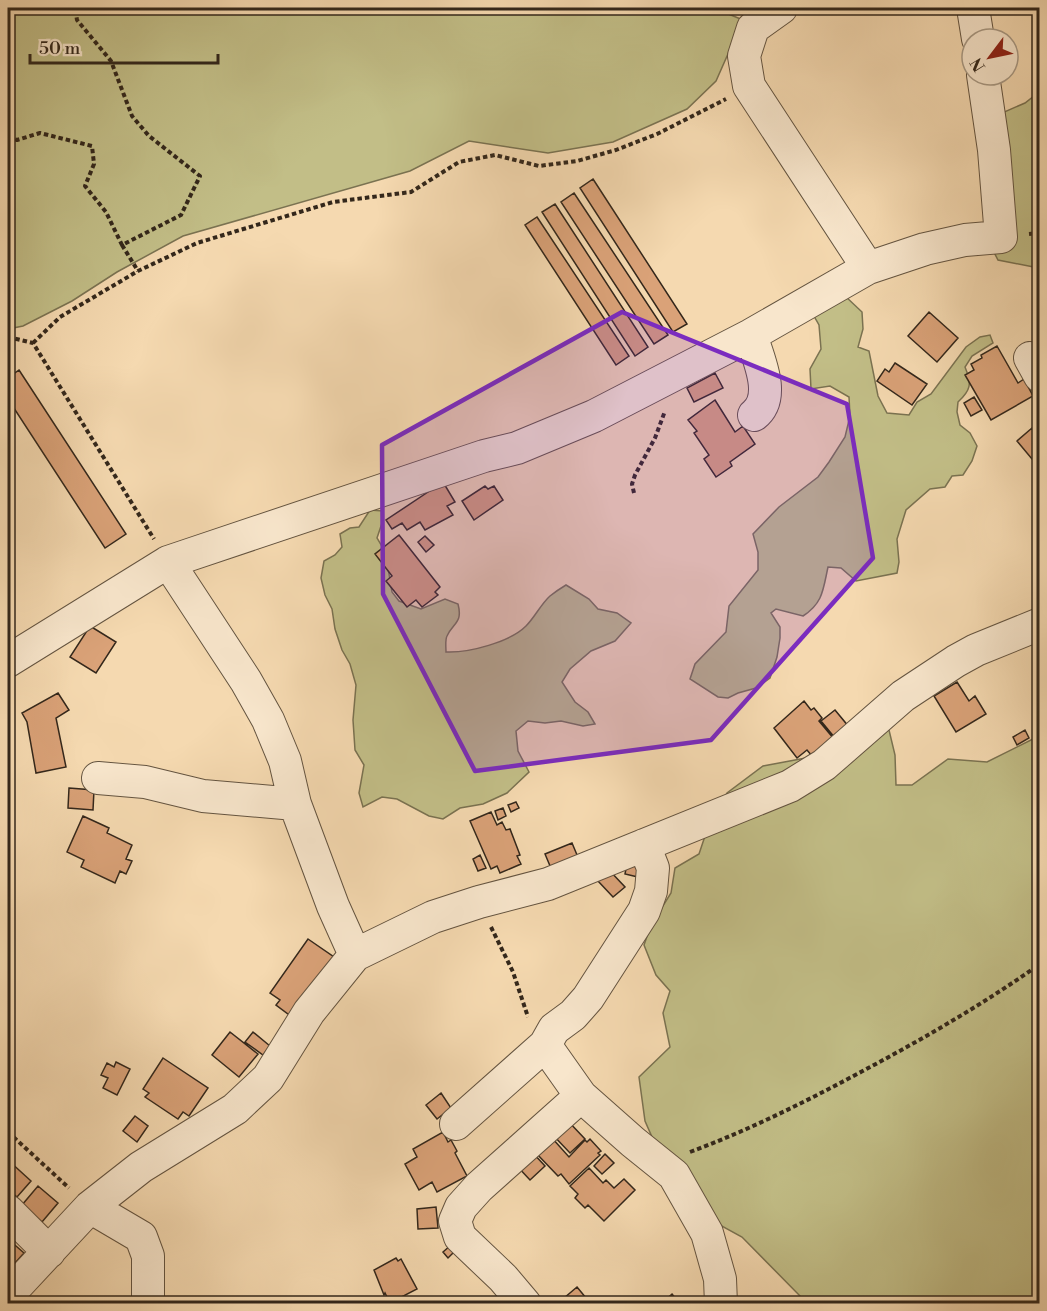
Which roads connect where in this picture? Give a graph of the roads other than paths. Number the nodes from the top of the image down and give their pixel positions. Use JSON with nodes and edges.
{"nodes":[{"id":1,"x":781,"y":8,"type":"edge"},
{"id":2,"x":973,"y":8,"type":"edge"},
{"id":3,"x":976,"y":27,"type":"edge"},
{"id":4,"x":985,"y":87,"type":"edge"},
{"id":5,"x":868,"y":268,"type":"junction"},
{"id":6,"x":751,"y":335,"type":"junction"},
{"id":7,"x":754,"y":416,"type":"dead end"},
{"id":8,"x":168,"y":562,"type":"junction"},
{"id":9,"x":1040,"y":624,"type":"edge"},
{"id":10,"x":8,"y":661,"type":"edge"},
{"id":11,"x":98,"y":778,"type":"dead end"},
{"id":12,"x":296,"y":804,"type":"junction"},
{"id":13,"x":644,"y":845,"type":"junction"},
{"id":14,"x":355,"y":955,"type":"junction"},
{"id":15,"x":545,"y":1045,"type":"junction"},
{"id":16,"x":581,"y":1096,"type":"junction"},
{"id":17,"x":456,"y":1124,"type":"dead end"},
{"id":18,"x":90,"y":1207,"type":"junction"},
{"id":19,"x":8,"y":1211,"type":"edge"},
{"id":20,"x":49,"y":1252,"type":"junction"},
{"id":21,"x":8,"y":1295,"type":"edge"},
{"id":22,"x":148,"y":1304,"type":"edge"},
{"id":23,"x":525,"y":1304,"type":"edge"},
{"id":24,"x":721,"y":1304,"type":"edge"}],
"edges":[{"from":1,"to":5,"type":"street"},
{"from":2,"to":3,"type":"street"},
{"from":4,"to":5,"type":"street"},
{"from":5,"to":6,"type":"street"},
{"from":6,"to":7,"type":"street"},
{"from":6,"to":8,"type":"street"},
{"from":8,"to":10,"type":"street"},
{"from":8,"to":12,"type":"street"},
{"from":9,"to":13,"type":"street"},
{"from":11,"to":12,"type":"street"},
{"from":12,"to":14,"type":"street"},
{"from":13,"to":14,"type":"street"},
{"from":13,"to":15,"type":"street"},
{"from":14,"to":18,"type":"street"},
{"from":15,"to":16,"type":"street"},
{"from":15,"to":17,"type":"street"},
{"from":16,"to":23,"type":"street"},
{"from":16,"to":24,"type":"street"},
{"from":18,"to":20,"type":"street"},
{"from":18,"to":22,"type":"street"},
{"from":19,"to":20,"type":"street"},
{"from":20,"to":21,"type":"street"}]}
